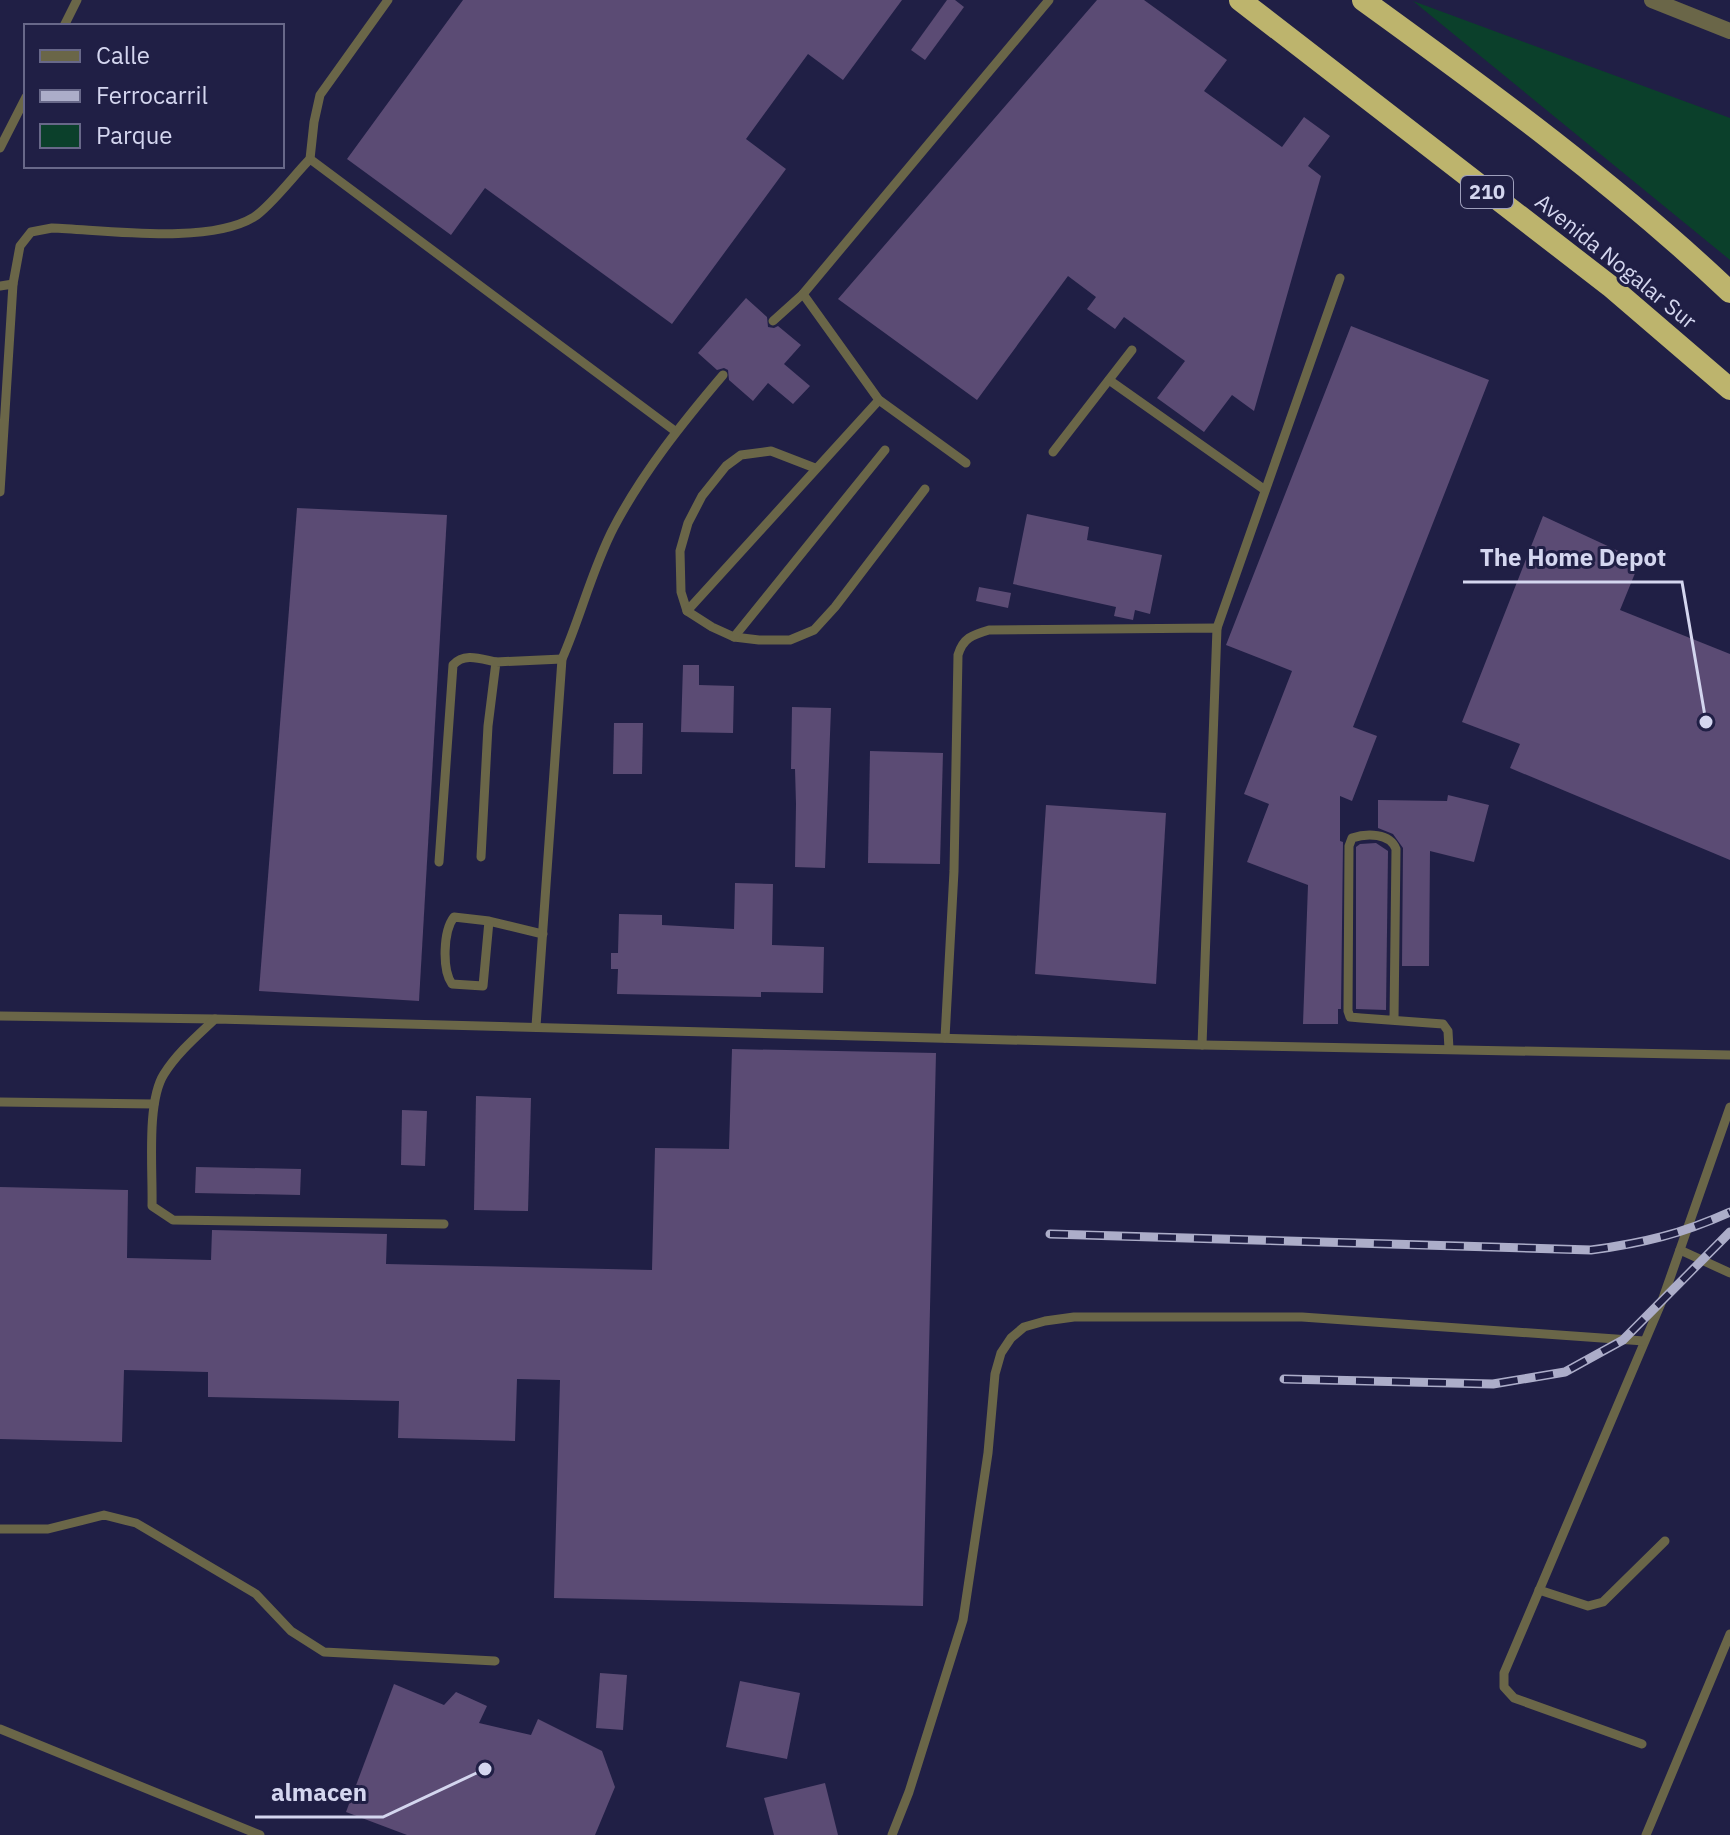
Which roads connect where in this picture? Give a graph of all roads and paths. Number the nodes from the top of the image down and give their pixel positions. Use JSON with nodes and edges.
{"nodes":[{"id":1,"x":77,"y":0,"type":"edge"},
{"id":2,"x":388,"y":0,"type":"edge"},
{"id":3,"x":1049,"y":0,"type":"edge"},
{"id":4,"x":1240,"y":0,"type":"edge"},
{"id":5,"x":1363,"y":0,"type":"edge"},
{"id":6,"x":1652,"y":0,"type":"edge"},
{"id":7,"x":65,"y":24,"type":"edge"},
{"id":8,"x":1730,"y":31,"type":"edge"},
{"id":9,"x":24,"y":101,"type":"edge"},
{"id":10,"x":0,"y":148,"type":"edge"},
{"id":11,"x":310,"y":159,"type":"junction"},
{"id":12,"x":1340,"y":278,"type":"dead end"},
{"id":13,"x":13,"y":284,"type":"junction"},
{"id":14,"x":0,"y":286,"type":"edge"},
{"id":15,"x":1730,"y":292,"type":"edge"},
{"id":16,"x":803,"y":294,"type":"junction"},
{"id":17,"x":773,"y":321,"type":"dead end"},
{"id":18,"x":1132,"y":350,"type":"dead end"},
{"id":19,"x":723,"y":375,"type":"dead end"},
{"id":20,"x":1109,"y":380,"type":"junction"},
{"id":21,"x":1730,"y":389,"type":"edge"},
{"id":22,"x":879,"y":400,"type":"junction"},
{"id":23,"x":675,"y":431,"type":"junction"},
{"id":24,"x":885,"y":450,"type":"dead end"},
{"id":25,"x":1053,"y":452,"type":"dead end"},
{"id":26,"x":966,"y":463,"type":"dead end"},
{"id":27,"x":815,"y":468,"type":"junction"},
{"id":28,"x":925,"y":489,"type":"dead end"},
{"id":29,"x":1265,"y":490,"type":"junction"},
{"id":30,"x":0,"y":492,"type":"edge"},
{"id":31,"x":687,"y":611,"type":"junction"},
{"id":32,"x":1217,"y":628,"type":"junction"},
{"id":33,"x":734,"y":637,"type":"junction"},
{"id":34,"x":562,"y":659,"type":"junction"},
{"id":35,"x":496,"y":662,"type":"junction"},
{"id":36,"x":481,"y":857,"type":"dead end"},
{"id":37,"x":439,"y":862,"type":"dead end"},
{"id":38,"x":489,"y":921,"type":"junction"},
{"id":39,"x":543,"y":934,"type":"junction"},
{"id":40,"x":0,"y":1016,"type":"edge"},
{"id":41,"x":215,"y":1019,"type":"junction"},
{"id":42,"x":1394,"y":1020,"type":"junction"},
{"id":43,"x":536,"y":1026,"type":"junction"},
{"id":44,"x":945,"y":1038,"type":"junction"},
{"id":45,"x":1202,"y":1045,"type":"junction"},
{"id":46,"x":1449,"y":1049,"type":"junction"},
{"id":47,"x":1730,"y":1055,"type":"edge"},
{"id":48,"x":0,"y":1102,"type":"edge"},
{"id":49,"x":154,"y":1104,"type":"junction"},
{"id":50,"x":1730,"y":1107,"type":"edge"},
{"id":51,"x":1726,"y":1130,"type":"edge"},
{"id":52,"x":444,"y":1224,"type":"dead end"},
{"id":53,"x":1680,"y":1250,"type":"junction"},
{"id":54,"x":1730,"y":1273,"type":"edge"},
{"id":55,"x":1644,"y":1341,"type":"junction"},
{"id":56,"x":0,"y":1529,"type":"edge"},
{"id":57,"x":1665,"y":1541,"type":"dead end"},
{"id":58,"x":1539,"y":1590,"type":"junction"},
{"id":59,"x":1730,"y":1634,"type":"edge"},
{"id":60,"x":495,"y":1661,"type":"dead end"},
{"id":61,"x":0,"y":1729,"type":"edge"},
{"id":62,"x":1642,"y":1744,"type":"dead end"},
{"id":63,"x":260,"y":1835,"type":"edge"},
{"id":64,"x":892,"y":1835,"type":"edge"},
{"id":65,"x":1646,"y":1835,"type":"edge"}],
"edges":[{"from":1,"to":7,"type":"lane"},
{"from":2,"to":11,"type":"lane"},
{"from":3,"to":16,"type":"lane"},
{"from":4,"to":21,"type":"highway","name":"Avenida Nogalar Sur","number":"210"},
{"from":5,"to":15,"type":"highway"},
{"from":6,"to":8,"type":"street"},
{"from":9,"to":10,"type":"lane"},
{"from":11,"to":13,"type":"lane"},
{"from":11,"to":23,"type":"lane"},
{"from":12,"to":29,"type":"lane"},
{"from":13,"to":14,"type":"lane"},
{"from":13,"to":30,"type":"lane"},
{"from":16,"to":17,"type":"lane"},
{"from":16,"to":22,"type":"lane"},
{"from":18,"to":20,"type":"lane"},
{"from":19,"to":23,"type":"lane"},
{"from":20,"to":25,"type":"lane"},
{"from":20,"to":29,"type":"lane"},
{"from":22,"to":26,"type":"lane"},
{"from":22,"to":27,"type":"lane"},
{"from":23,"to":34,"type":"lane"},
{"from":24,"to":33,"type":"lane"},
{"from":27,"to":31,"type":"lane"},
{"from":27,"to":31,"type":"lane"},
{"from":28,"to":33,"type":"lane"},
{"from":29,"to":32,"type":"lane"},
{"from":31,"to":33,"type":"lane"},
{"from":32,"to":44,"type":"lane"},
{"from":32,"to":45,"type":"lane"},
{"from":34,"to":35,"type":"lane"},
{"from":34,"to":39,"type":"lane"},
{"from":35,"to":36,"type":"lane"},
{"from":35,"to":37,"type":"lane"},
{"from":38,"to":38,"type":"lane"},
{"from":38,"to":39,"type":"lane"},
{"from":39,"to":43,"type":"lane"},
{"from":40,"to":41,"type":"lane"},
{"from":41,"to":43,"type":"lane"},
{"from":41,"to":49,"type":"lane"},
{"from":42,"to":42,"type":"lane"},
{"from":42,"to":46,"type":"lane"},
{"from":43,"to":44,"type":"lane"},
{"from":44,"to":45,"type":"lane"},
{"from":45,"to":46,"type":"lane"},
{"from":46,"to":47,"type":"lane"},
{"from":48,"to":49,"type":"lane"},
{"from":49,"to":52,"type":"lane"},
{"from":50,"to":51,"type":"lane"},
{"from":51,"to":53,"type":"lane"},
{"from":53,"to":54,"type":"lane"},
{"from":53,"to":55,"type":"lane"},
{"from":55,"to":58,"type":"lane"},
{"from":55,"to":64,"type":"lane"},
{"from":56,"to":60,"type":"lane"},
{"from":57,"to":58,"type":"lane"},
{"from":58,"to":62,"type":"lane"},
{"from":59,"to":65,"type":"lane"},
{"from":61,"to":63,"type":"lane"}]}
